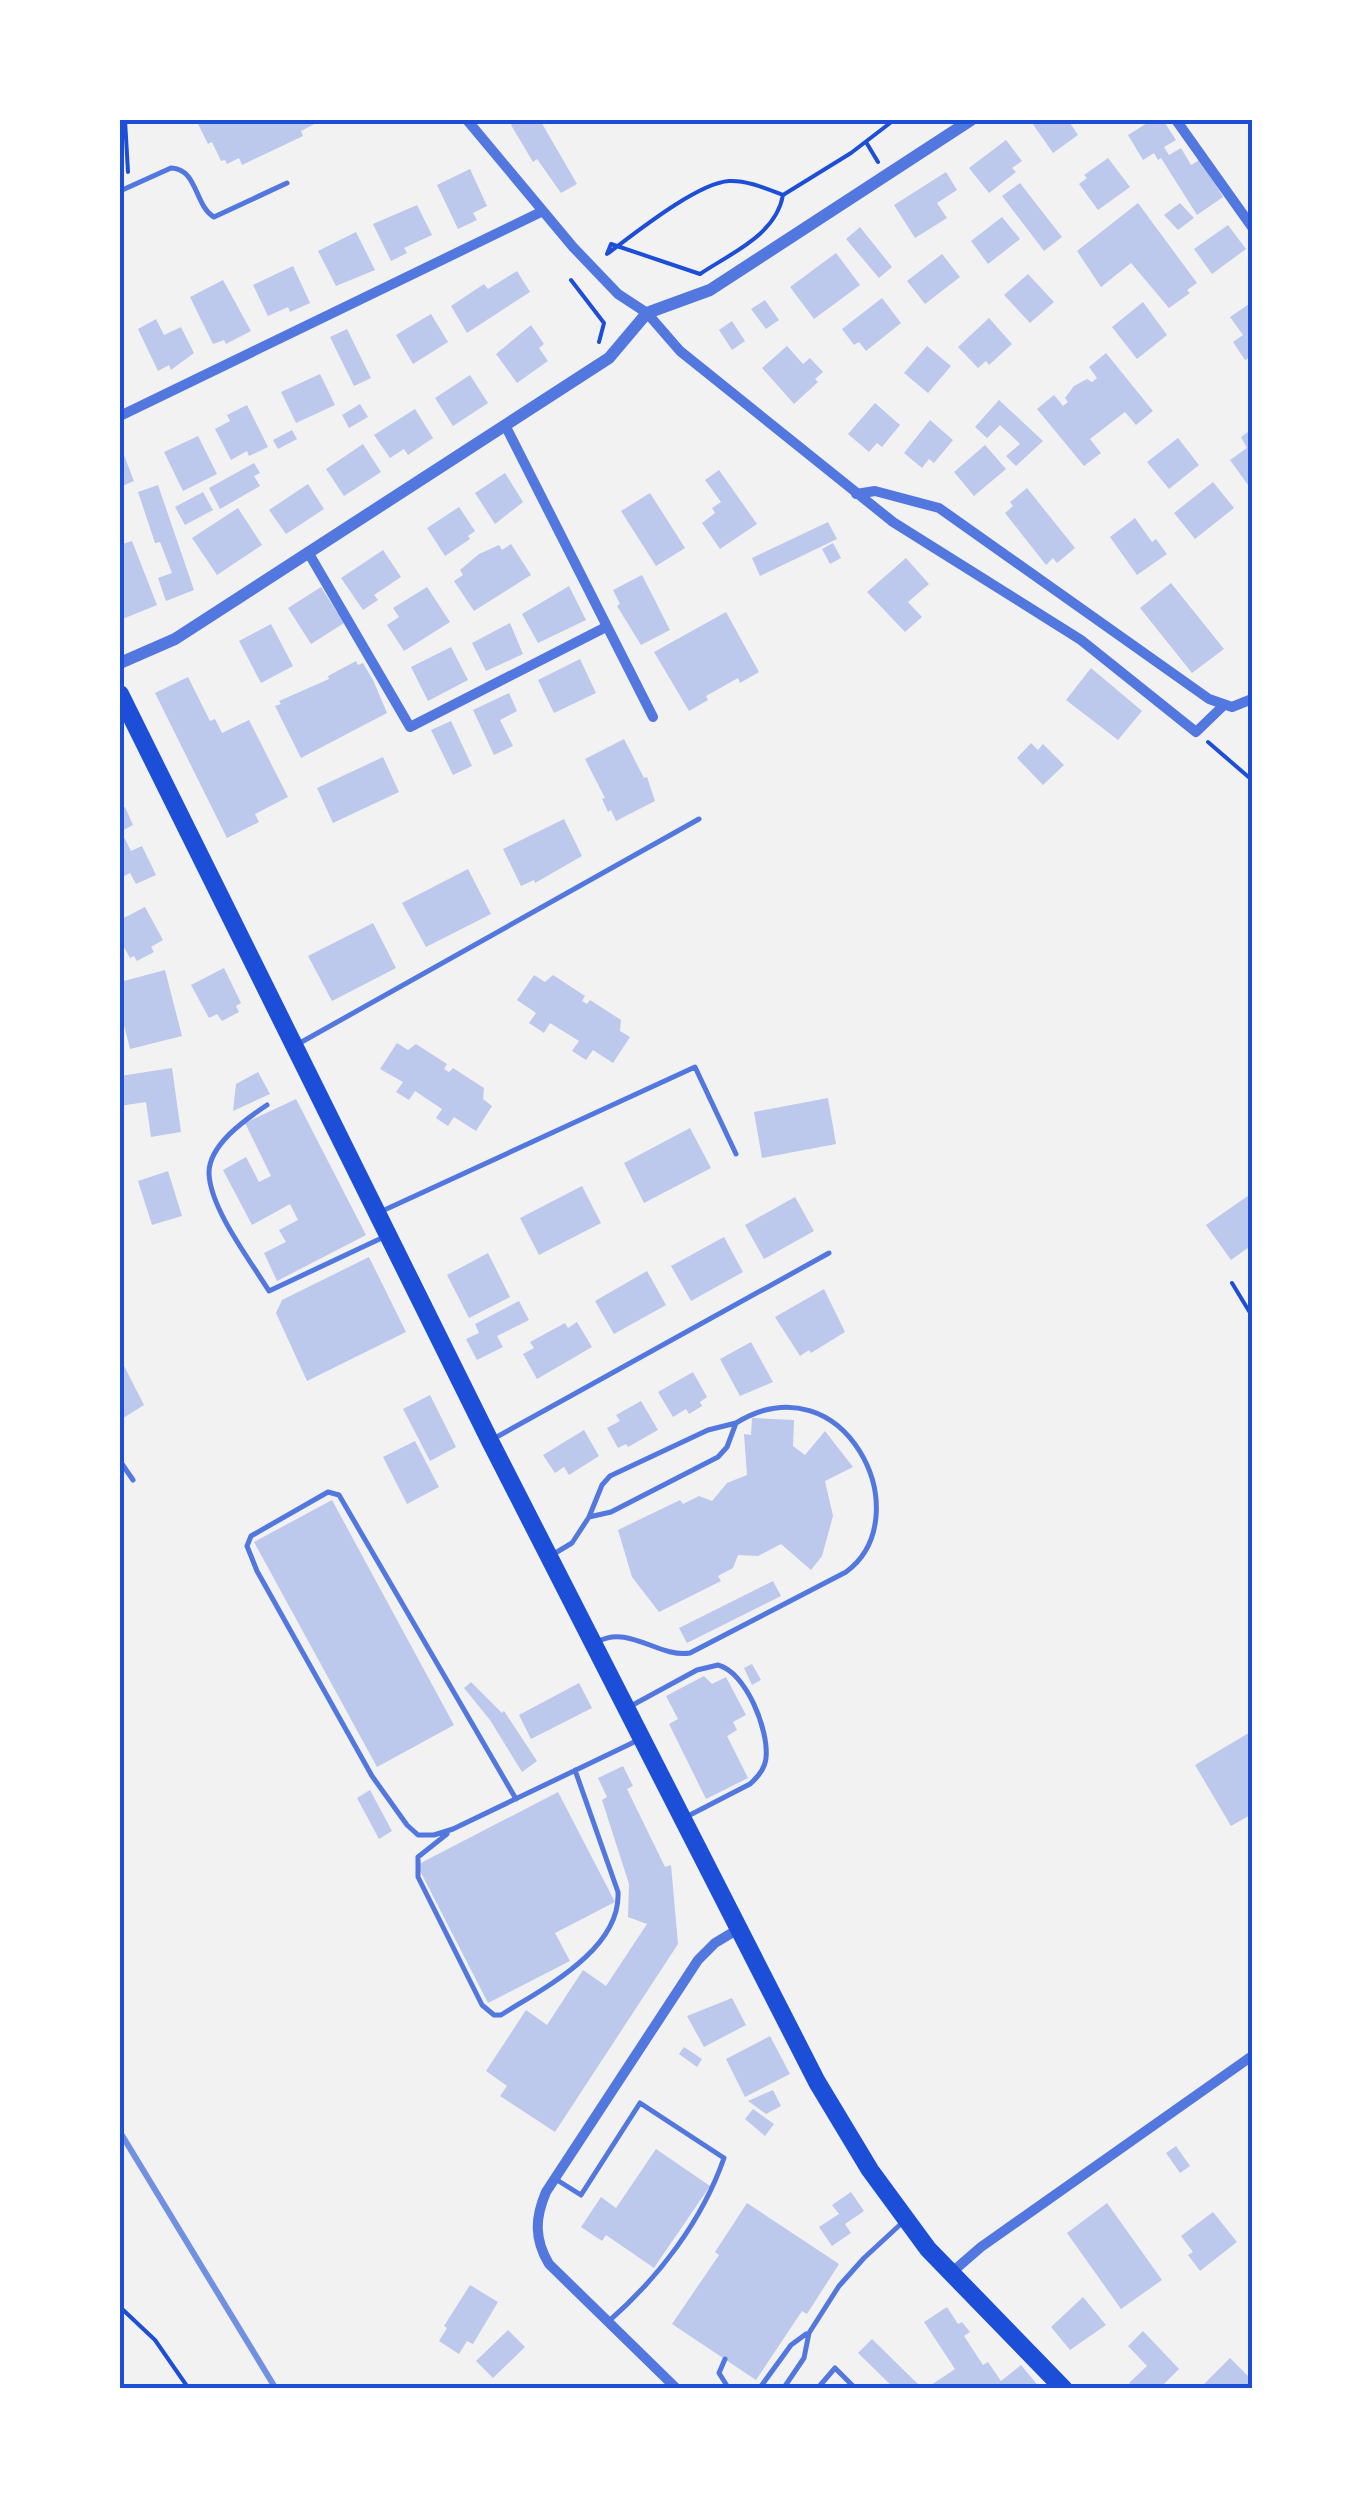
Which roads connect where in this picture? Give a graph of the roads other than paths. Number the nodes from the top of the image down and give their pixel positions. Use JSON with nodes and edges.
{"nodes":[{"id":1,"x":467,"y":120,"type":"edge"},
{"id":2,"x":971,"y":120,"type":"edge"},
{"id":3,"x":1176,"y":120,"type":"edge"},
{"id":4,"x":287,"y":183,"type":"dead end"},
{"id":5,"x":120,"y":191,"type":"edge"},
{"id":6,"x":541,"y":212,"type":"junction"},
{"id":7,"x":1252,"y":227,"type":"edge"},
{"id":8,"x":647,"y":313,"type":"junction"},
{"id":9,"x":120,"y":416,"type":"edge"},
{"id":10,"x":505,"y":426,"type":"junction"},
{"id":11,"x":856,"y":494,"type":"junction"},
{"id":12,"x":308,"y":552,"type":"junction"},
{"id":13,"x":606,"y":627,"type":"junction"},
{"id":14,"x":120,"y":663,"type":"edge"},
{"id":15,"x":120,"y":694,"type":"edge"},
{"id":16,"x":1252,"y":699,"type":"edge"},
{"id":17,"x":1224,"y":705,"type":"junction"},
{"id":18,"x":653,"y":717,"type":"dead end"},
{"id":19,"x":699,"y":819,"type":"dead end"},
{"id":20,"x":295,"y":1045,"type":"junction"},
{"id":21,"x":267,"y":1105,"type":"dead end"},
{"id":22,"x":736,"y":1154,"type":"dead end"},
{"id":23,"x":378,"y":1213,"type":"junction"},
{"id":24,"x":389,"y":1234,"type":"junction"},
{"id":25,"x":829,"y":1253,"type":"dead end"},
{"id":26,"x":736,"y":1423,"type":"junction"},
{"id":27,"x":490,"y":1440,"type":"junction"},
{"id":28,"x":120,"y":1460,"type":"edge"},
{"id":29,"x":133,"y":1480,"type":"dead end"},
{"id":30,"x":588,"y":1517,"type":"junction"},
{"id":31,"x":550,"y":1556,"type":"junction"},
{"id":32,"x":596,"y":1642,"type":"junction"},
{"id":33,"x":629,"y":1708,"type":"junction"},
{"id":34,"x":643,"y":1737,"type":"junction"},
{"id":35,"x":575,"y":1770,"type":"junction"},
{"id":36,"x":516,"y":1799,"type":"junction"},
{"id":37,"x":684,"y":1819,"type":"junction"},
{"id":38,"x":453,"y":1829,"type":"junction"},
{"id":39,"x":740,"y":1928,"type":"junction"},
{"id":40,"x":1252,"y":2056,"type":"edge"},
{"id":41,"x":554,"y":2179,"type":"junction"},
{"id":42,"x":906,"y":2220,"type":"junction"},
{"id":43,"x":951,"y":2274,"type":"junction"},
{"id":44,"x":608,"y":2322,"type":"junction"},
{"id":45,"x":808,"y":2333,"type":"junction"},
{"id":46,"x":724,"y":2359,"type":"dead end"},
{"id":47,"x":677,"y":2389,"type":"edge"},
{"id":48,"x":728,"y":2389,"type":"edge"},
{"id":49,"x":759,"y":2389,"type":"edge"},
{"id":50,"x":784,"y":2389,"type":"edge"},
{"id":51,"x":816,"y":2389,"type":"edge"},
{"id":52,"x":856,"y":2389,"type":"edge"},
{"id":53,"x":1064,"y":2389,"type":"edge"}],
"edges":[{"from":1,"to":6,"type":"street"},
{"from":2,"to":8,"type":"street"},
{"from":3,"to":7,"type":"street"},
{"from":4,"to":5,"type":"lane"},
{"from":6,"to":8,"type":"street"},
{"from":6,"to":9,"type":"street"},
{"from":8,"to":10,"type":"street"},
{"from":8,"to":11,"type":"street"},
{"from":10,"to":12,"type":"street"},
{"from":10,"to":13,"type":"street"},
{"from":11,"to":17,"type":"street"},
{"from":11,"to":17,"type":"street"},
{"from":12,"to":13,"type":"street"},
{"from":12,"to":14,"type":"street"},
{"from":13,"to":18,"type":"street"},
{"from":15,"to":20,"type":"main road"},
{"from":16,"to":17,"type":"street"},
{"from":19,"to":20,"type":"lane"},
{"from":20,"to":23,"type":"main road"},
{"from":21,"to":24,"type":"lane"},
{"from":22,"to":23,"type":"lane"},
{"from":23,"to":24,"type":"main road"},
{"from":24,"to":27,"type":"main road"},
{"from":25,"to":27,"type":"lane"},
{"from":26,"to":30,"type":"lane"},
{"from":26,"to":30,"type":"lane"},
{"from":26,"to":32,"type":"lane"},
{"from":27,"to":31,"type":"main road"},
{"from":28,"to":29,"type":"lane"},
{"from":30,"to":31,"type":"lane"},
{"from":31,"to":32,"type":"main road"},
{"from":32,"to":33,"type":"main road"},
{"from":33,"to":34,"type":"main road"},
{"from":33,"to":37,"type":"lane"},
{"from":34,"to":35,"type":"lane"},
{"from":34,"to":37,"type":"main road"},
{"from":35,"to":36,"type":"lane"},
{"from":35,"to":38,"type":"lane"},
{"from":36,"to":38,"type":"lane"},
{"from":36,"to":38,"type":"lane"},
{"from":37,"to":39,"type":"main road"},
{"from":39,"to":41,"type":"street"},
{"from":39,"to":42,"type":"main road"},
{"from":40,"to":43,"type":"street"},
{"from":41,"to":44,"type":"street"},
{"from":41,"to":44,"type":"lane"},
{"from":42,"to":43,"type":"main road"},
{"from":42,"to":45,"type":"lane"},
{"from":43,"to":53,"type":"main road"},
{"from":44,"to":47,"type":"street"},
{"from":45,"to":49,"type":"lane"},
{"from":45,"to":50,"type":"lane"},
{"from":46,"to":48,"type":"lane"},
{"from":51,"to":52,"type":"lane"}]}
